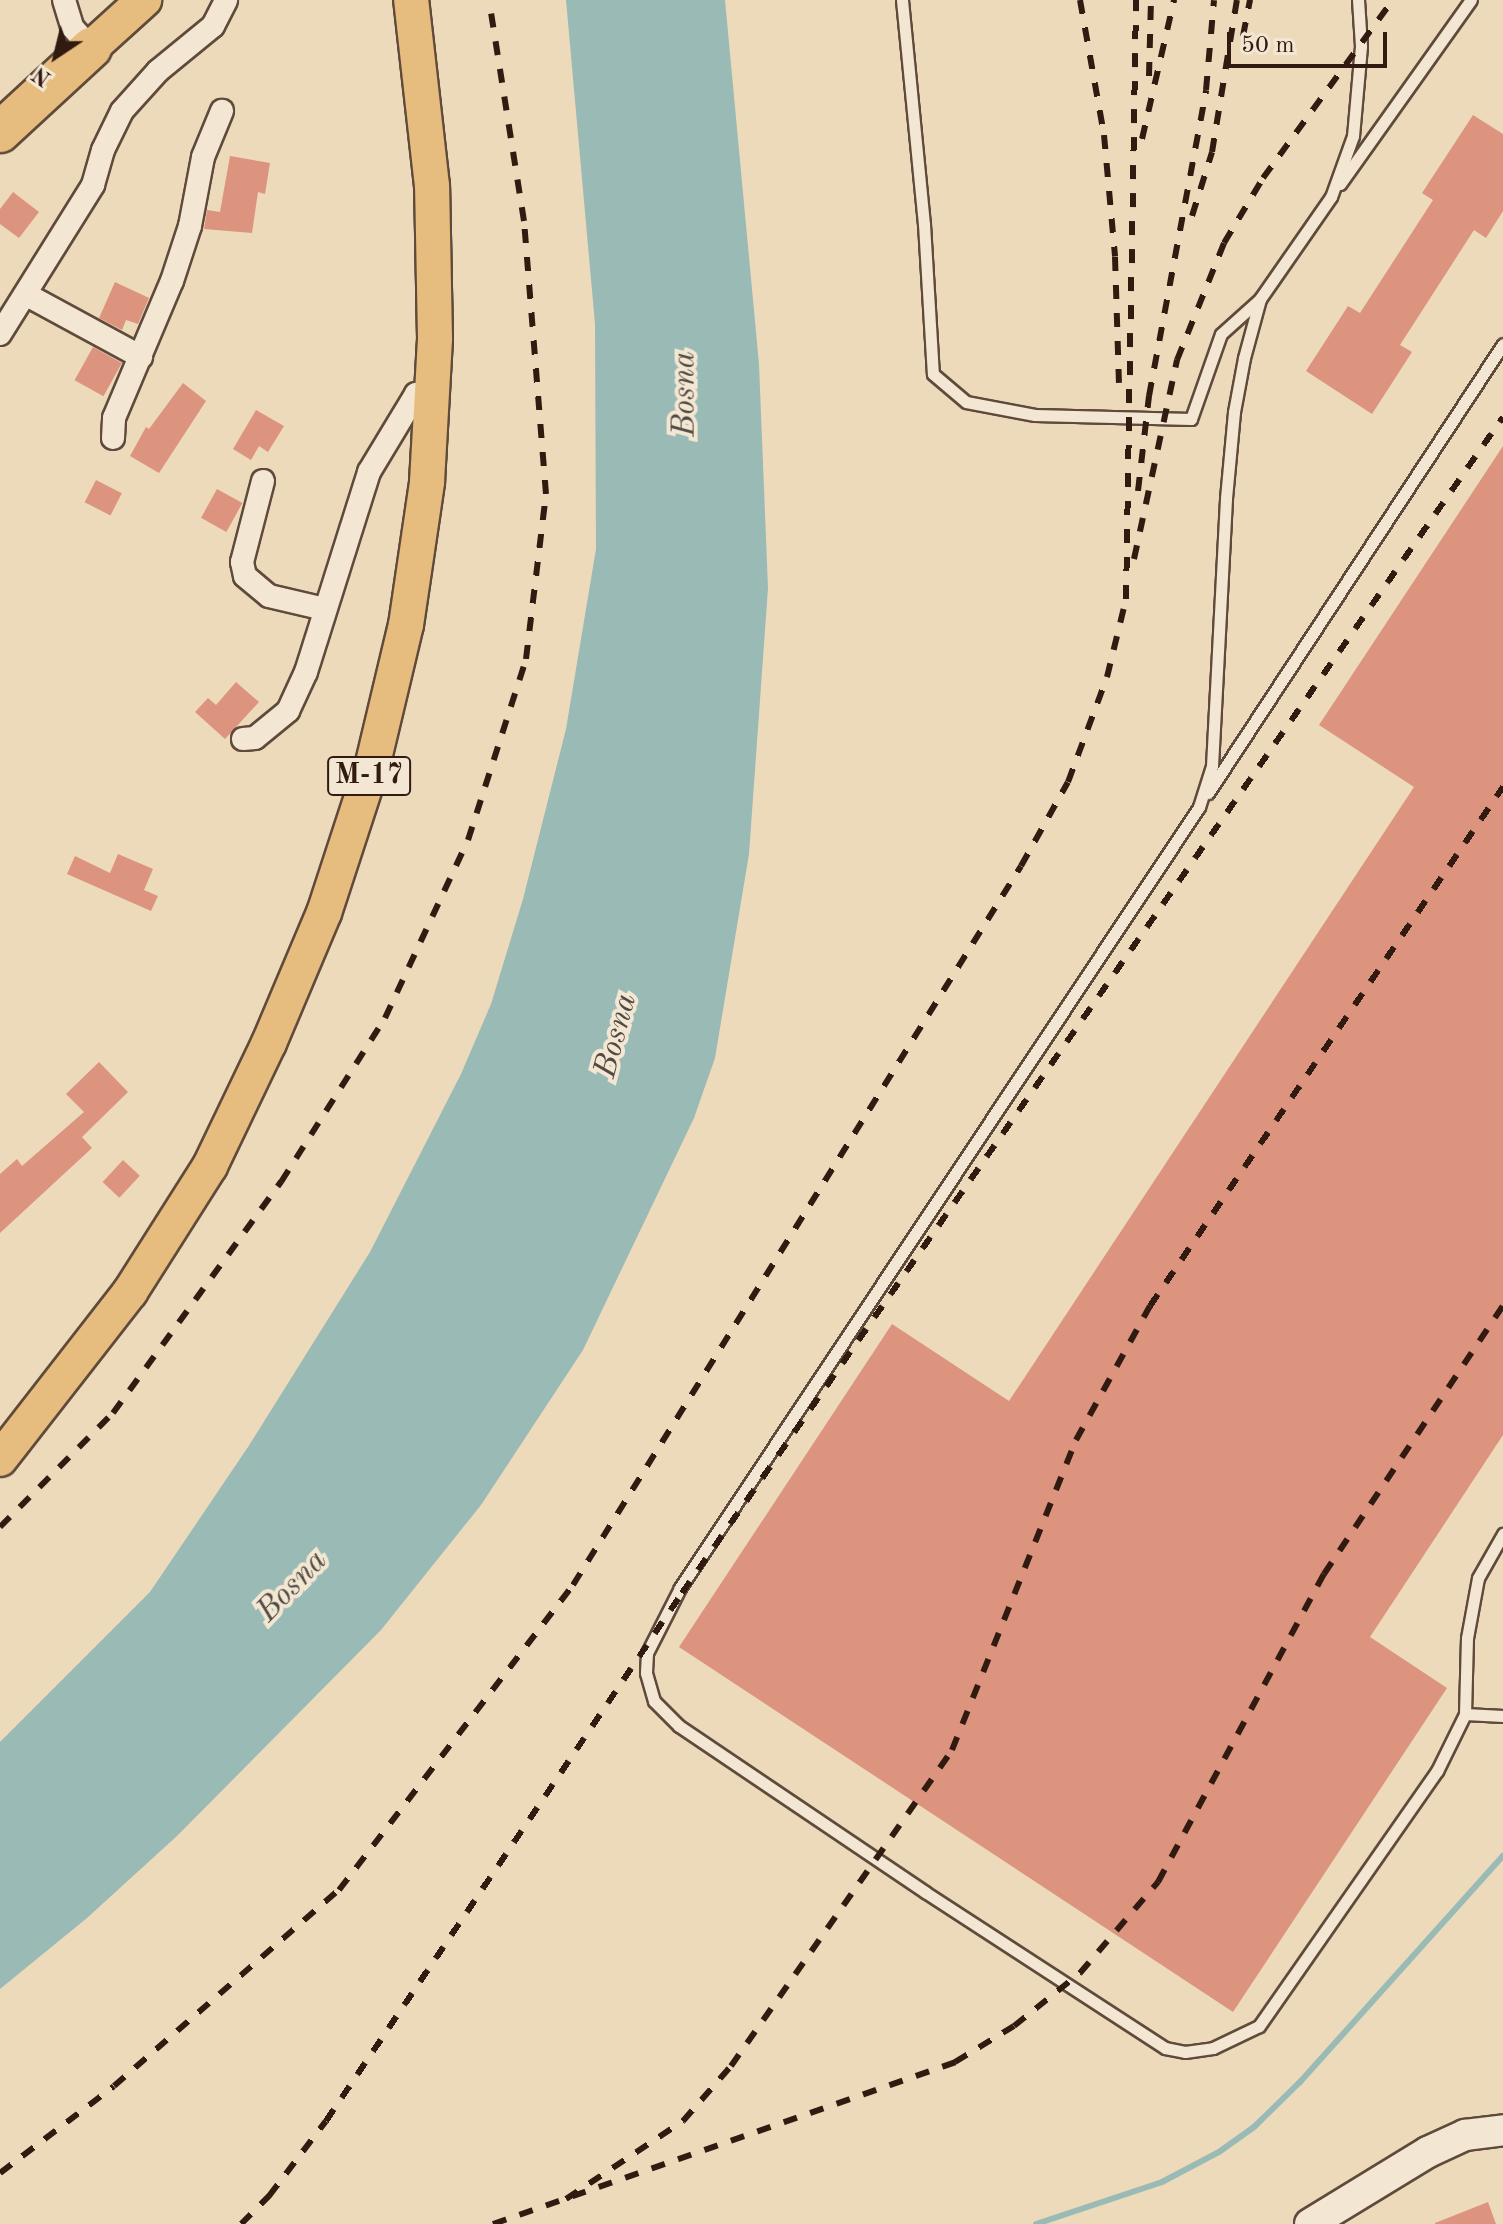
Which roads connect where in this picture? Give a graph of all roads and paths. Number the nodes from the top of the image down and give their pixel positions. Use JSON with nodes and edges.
{"nodes":[{"id":1,"x":64,"y":0,"type":"edge"},
{"id":2,"x":144,"y":0,"type":"edge"},
{"id":3,"x":226,"y":0,"type":"edge"},
{"id":4,"x":411,"y":0,"type":"edge"},
{"id":5,"x":902,"y":0,"type":"edge"},
{"id":6,"x":1358,"y":0,"type":"edge"},
{"id":7,"x":1471,"y":0,"type":"edge"},
{"id":8,"x":91,"y":48,"type":"junction"},
{"id":9,"x":222,"y":111,"type":"dead end"},
{"id":10,"x":0,"y":132,"type":"edge"},
{"id":11,"x":1331,"y":197,"type":"junction"},
{"id":12,"x":27,"y":295,"type":"junction"},
{"id":13,"x":1260,"y":299,"type":"junction"},
{"id":14,"x":0,"y":334,"type":"edge"},
{"id":15,"x":1503,"y":344,"type":"edge"},
{"id":16,"x":141,"y":357,"type":"junction"},
{"id":17,"x":432,"y":396,"type":"junction"},
{"id":18,"x":113,"y":438,"type":"dead end"},
{"id":19,"x":263,"y":481,"type":"dead end"},
{"id":20,"x":325,"y":609,"type":"junction"},
{"id":21,"x":243,"y":739,"type":"dead end"},
{"id":22,"x":1199,"y":807,"type":"junction"},
{"id":23,"x":0,"y":1459,"type":"edge"},
{"id":24,"x":1503,"y":1534,"type":"edge"},
{"id":25,"x":1465,"y":1714,"type":"junction"},
{"id":26,"x":1503,"y":1716,"type":"edge"},
{"id":27,"x":1503,"y":2130,"type":"edge"},
{"id":28,"x":1310,"y":2224,"type":"edge"}],
"edges":[{"from":1,"to":8,"type":"street"},
{"from":2,"to":8,"type":"main road"},
{"from":3,"to":12,"type":"street"},
{"from":4,"to":17,"type":"main road","number":"M-17"},
{"from":5,"to":13,"type":"lane"},
{"from":6,"to":11,"type":"lane"},
{"from":7,"to":11,"type":"lane"},
{"from":8,"to":10,"type":"highway"},
{"from":9,"to":16,"type":"street"},
{"from":11,"to":13,"type":"lane"},
{"from":12,"to":14,"type":"street"},
{"from":12,"to":16,"type":"street"},
{"from":13,"to":22,"type":"lane"},
{"from":15,"to":22,"type":"lane"},
{"from":16,"to":18,"type":"street"},
{"from":17,"to":20,"type":"street"},
{"from":17,"to":23,"type":"main road","number":"M-17"},
{"from":19,"to":20,"type":"street"},
{"from":20,"to":21,"type":"street"},
{"from":22,"to":25,"type":"lane"},
{"from":24,"to":25,"type":"lane"},
{"from":25,"to":26,"type":"lane"},
{"from":27,"to":28,"type":"main road"}]}
